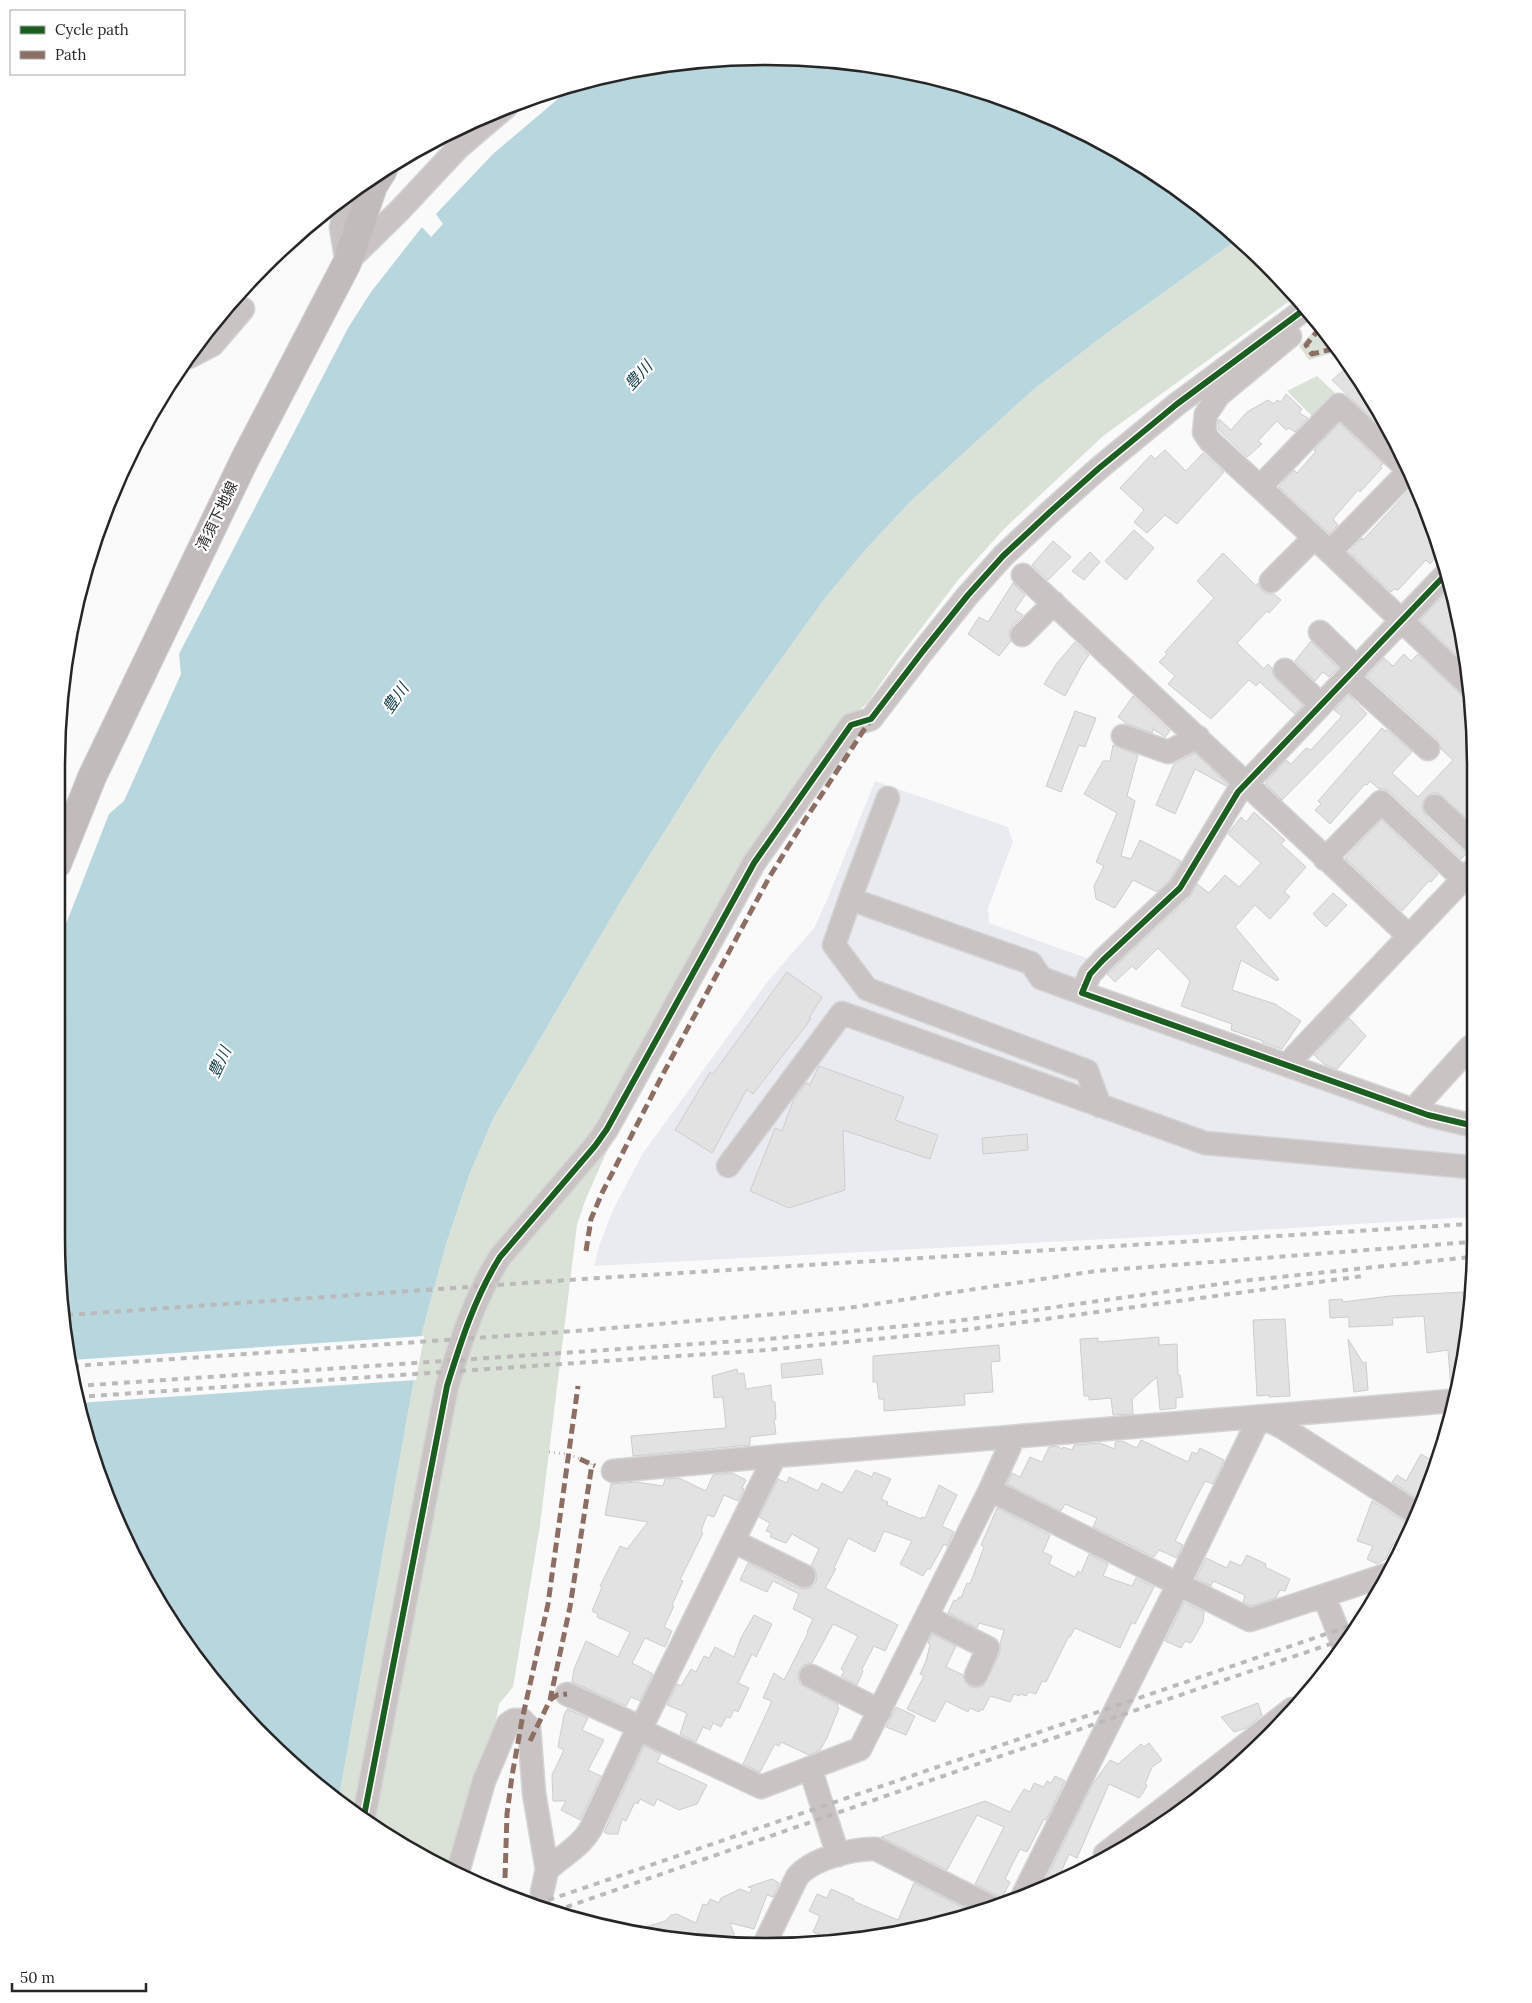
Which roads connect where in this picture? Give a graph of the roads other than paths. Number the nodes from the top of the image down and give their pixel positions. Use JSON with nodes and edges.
{"nodes":[{"id":1,"x":488,"y":123,"type":"edge"},
{"id":2,"x":373,"y":186,"type":"edge"},
{"id":3,"x":348,"y":204,"type":"edge"},
{"id":4,"x":347,"y":263,"type":"junction"},
{"id":5,"x":243,"y":309,"type":"dead end"},
{"id":6,"x":1300,"y":313,"type":"edge"},
{"id":7,"x":1305,"y":318,"type":"edge"},
{"id":8,"x":202,"y":350,"type":"edge"},
{"id":9,"x":1396,"y":458,"type":"edge"},
{"id":10,"x":1404,"y":476,"type":"edge"},
{"id":11,"x":1260,"y":487,"type":"junction"},
{"id":12,"x":1322,"y":545,"type":"junction"},
{"id":13,"x":1023,"y":575,"type":"dead end"},
{"id":14,"x":1441,"y":579,"type":"edge"},
{"id":15,"x":1271,"y":581,"type":"dead end"},
{"id":16,"x":1054,"y":603,"type":"junction"},
{"id":17,"x":1401,"y":621,"type":"junction"},
{"id":18,"x":1320,"y":632,"type":"dead end"},
{"id":19,"x":1022,"y":635,"type":"dead end"},
{"id":20,"x":1286,"y":670,"type":"dead end"},
{"id":21,"x":1352,"y":672,"type":"junction"},
{"id":22,"x":1461,"y":678,"type":"edge"},
{"id":23,"x":1320,"y":705,"type":"junction"},
{"id":24,"x":1123,"y":736,"type":"dead end"},
{"id":25,"x":1198,"y":737,"type":"junction"},
{"id":26,"x":1428,"y":749,"type":"dead end"},
{"id":27,"x":1247,"y":783,"type":"junction"},
{"id":28,"x":888,"y":798,"type":"dead end"},
{"id":29,"x":1435,"y":806,"type":"dead end"},
{"id":30,"x":1467,"y":836,"type":"edge"},
{"id":31,"x":65,"y":844,"type":"edge"},
{"id":32,"x":1325,"y":858,"type":"junction"},
{"id":33,"x":1466,"y":876,"type":"edge"},
{"id":34,"x":850,"y":899,"type":"junction"},
{"id":35,"x":1409,"y":936,"type":"junction"},
{"id":36,"x":1082,"y":993,"type":"junction"},
{"id":37,"x":1467,"y":1050,"type":"edge"},
{"id":38,"x":1288,"y":1066,"type":"junction"},
{"id":39,"x":1420,"y":1101,"type":"dead end"},
{"id":40,"x":1100,"y":1106,"type":"junction"},
{"id":41,"x":1467,"y":1124,"type":"edge"},
{"id":42,"x":728,"y":1166,"type":"dead end"},
{"id":43,"x":1467,"y":1167,"type":"edge"},
{"id":44,"x":1447,"y":1401,"type":"edge"},
{"id":45,"x":1262,"y":1417,"type":"junction"},
{"id":46,"x":1014,"y":1437,"type":"junction"},
{"id":47,"x":774,"y":1456,"type":"junction"},
{"id":48,"x":613,"y":1471,"type":"dead end"},
{"id":49,"x":990,"y":1490,"type":"junction"},
{"id":50,"x":1411,"y":1511,"type":"edge"},
{"id":51,"x":732,"y":1541,"type":"junction"},
{"id":52,"x":804,"y":1576,"type":"dead end"},
{"id":53,"x":1379,"y":1577,"type":"edge"},
{"id":54,"x":1179,"y":1584,"type":"junction"},
{"id":55,"x":1324,"y":1596,"type":"junction"},
{"id":56,"x":927,"y":1617,"type":"junction"},
{"id":57,"x":1340,"y":1638,"type":"edge"},
{"id":58,"x":976,"y":1675,"type":"dead end"},
{"id":59,"x":811,"y":1676,"type":"dead end"},
{"id":60,"x":567,"y":1694,"type":"dead end"},
{"id":61,"x":880,"y":1710,"type":"junction"},
{"id":62,"x":640,"y":1730,"type":"junction"},
{"id":63,"x":1233,"y":1760,"type":"edge"},
{"id":64,"x":810,"y":1768,"type":"junction"},
{"id":65,"x":1218,"y":1772,"type":"edge"},
{"id":66,"x":1216,"y":1774,"type":"edge"},
{"id":67,"x":365,"y":1811,"type":"edge"},
{"id":68,"x":1136,"y":1832,"type":"edge"},
{"id":69,"x":838,"y":1855,"type":"junction"},
{"id":70,"x":459,"y":1867,"type":"edge"},
{"id":71,"x":548,"y":1870,"type":"junction"},
{"id":72,"x":1027,"y":1888,"type":"edge"},
{"id":73,"x":542,"y":1892,"type":"dead end"},
{"id":74,"x":985,"y":1903,"type":"edge"},
{"id":75,"x":767,"y":1938,"type":"edge"}],
"edges":[{"from":1,"to":4,"type":"street"},
{"from":2,"to":4,"type":"main road","name":"清須下地線"},
{"from":3,"to":4,"type":"street"},
{"from":4,"to":31,"type":"main road","name":"清須下地線"},
{"from":5,"to":8,"type":"street"},
{"from":6,"to":67,"type":"street"},
{"from":7,"to":11,"type":"street"},
{"from":9,"to":11,"type":"street"},
{"from":10,"to":12,"type":"street"},
{"from":11,"to":12,"type":"street"},
{"from":12,"to":15,"type":"street"},
{"from":12,"to":17,"type":"street"},
{"from":13,"to":16,"type":"street"},
{"from":14,"to":17,"type":"street"},
{"from":16,"to":19,"type":"street"},
{"from":16,"to":25,"type":"street"},
{"from":17,"to":21,"type":"street"},
{"from":17,"to":22,"type":"street"},
{"from":18,"to":21,"type":"street"},
{"from":20,"to":23,"type":"street"},
{"from":21,"to":23,"type":"street"},
{"from":21,"to":26,"type":"street"},
{"from":23,"to":27,"type":"street"},
{"from":24,"to":25,"type":"street"},
{"from":25,"to":27,"type":"street"},
{"from":27,"to":32,"type":"street"},
{"from":27,"to":36,"type":"street"},
{"from":28,"to":34,"type":"street"},
{"from":29,"to":30,"type":"street"},
{"from":32,"to":33,"type":"street"},
{"from":32,"to":35,"type":"street"},
{"from":33,"to":35,"type":"street"},
{"from":34,"to":36,"type":"street"},
{"from":34,"to":40,"type":"street"},
{"from":35,"to":38,"type":"street"},
{"from":36,"to":38,"type":"street"},
{"from":37,"to":39,"type":"street"},
{"from":38,"to":41,"type":"street"},
{"from":40,"to":42,"type":"street"},
{"from":40,"to":43,"type":"street"},
{"from":44,"to":45,"type":"street"},
{"from":45,"to":46,"type":"street"},
{"from":45,"to":50,"type":"street"},
{"from":45,"to":54,"type":"street"},
{"from":46,"to":47,"type":"street"},
{"from":46,"to":49,"type":"street"},
{"from":47,"to":48,"type":"street"},
{"from":47,"to":51,"type":"street"},
{"from":49,"to":54,"type":"street"},
{"from":49,"to":56,"type":"street"},
{"from":51,"to":52,"type":"street"},
{"from":51,"to":62,"type":"street"},
{"from":53,"to":55,"type":"street"},
{"from":54,"to":55,"type":"street"},
{"from":54,"to":72,"type":"street"},
{"from":55,"to":57,"type":"street"},
{"from":56,"to":58,"type":"street"},
{"from":56,"to":61,"type":"street"},
{"from":59,"to":61,"type":"street"},
{"from":60,"to":62,"type":"street"},
{"from":61,"to":64,"type":"street"},
{"from":62,"to":64,"type":"street"},
{"from":62,"to":71,"type":"street"},
{"from":63,"to":65,"type":"street"},
{"from":64,"to":69,"type":"street"},
{"from":66,"to":68,"type":"street"},
{"from":69,"to":74,"type":"street"},
{"from":69,"to":75,"type":"street"},
{"from":70,"to":71,"type":"street"},
{"from":71,"to":73,"type":"street"}]}
